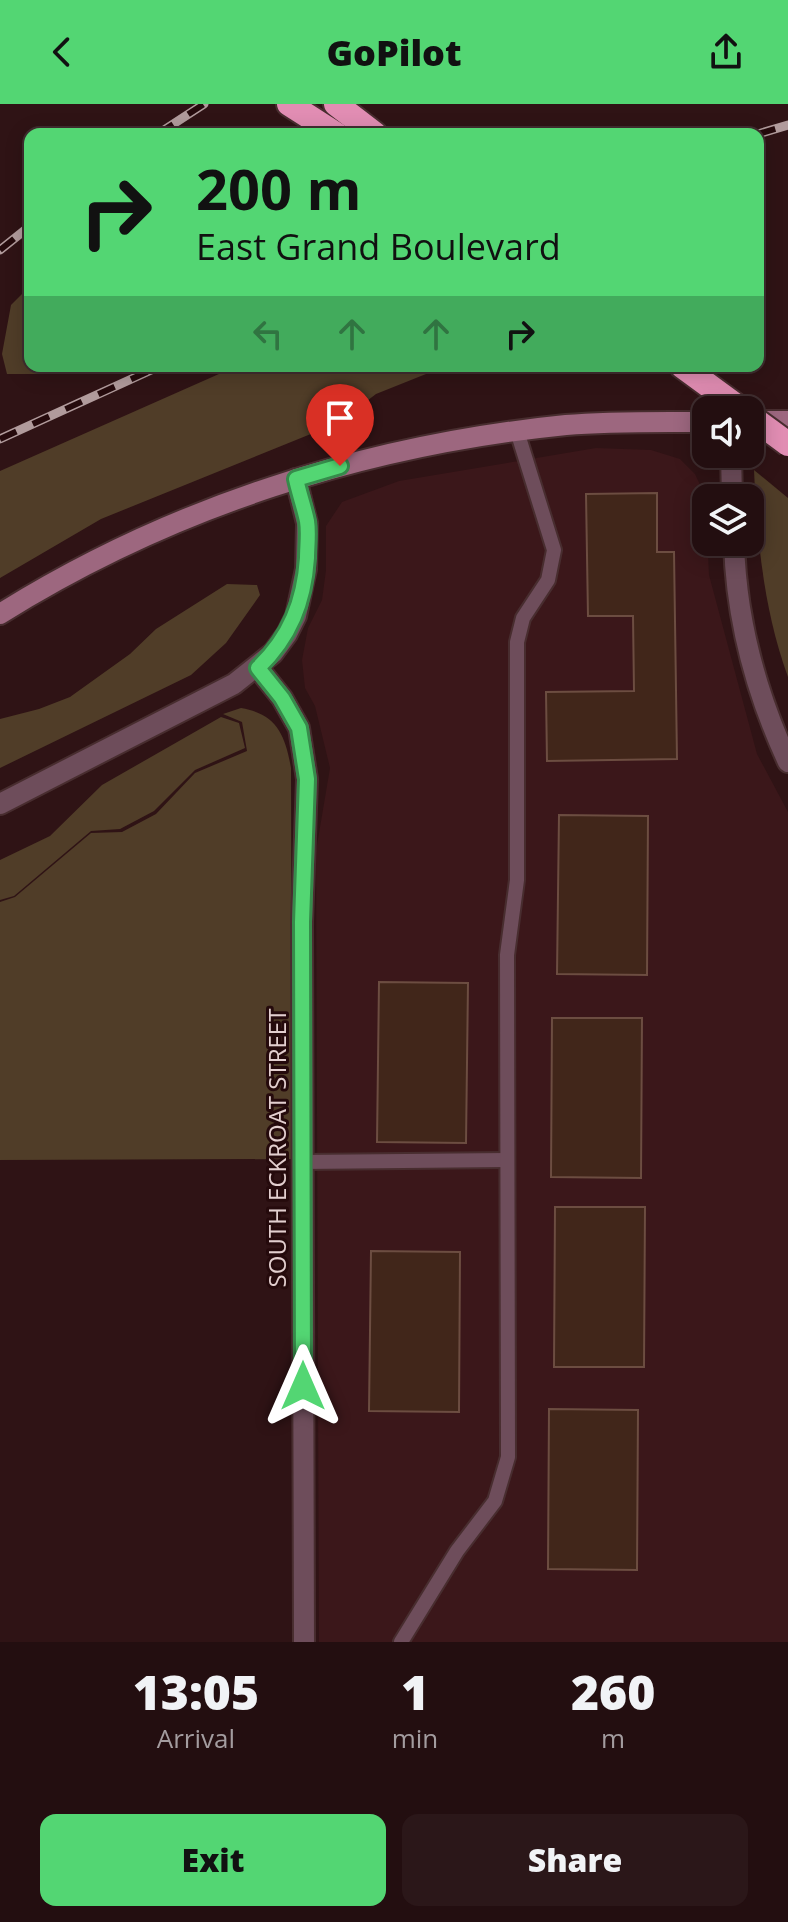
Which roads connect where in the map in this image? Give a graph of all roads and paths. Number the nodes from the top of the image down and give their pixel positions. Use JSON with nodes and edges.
{"nodes":[{"id":1,"x":289,"y":104,"type":"edge"},
{"id":2,"x":336,"y":104,"type":"edge"},
{"id":3,"x":327,"y":128,"type":"edge"},
{"id":4,"x":367,"y":128,"type":"edge"},
{"id":5,"x":690,"y":372,"type":"edge"},
{"id":6,"x":723,"y":396,"type":"edge"},
{"id":7,"x":764,"y":420,"type":"edge"},
{"id":8,"x":788,"y":421,"type":"edge"},
{"id":9,"x":692,"y":422,"type":"edge"},
{"id":10,"x":764,"y":428,"type":"edge"},
{"id":11,"x":517,"y":431,"type":"junction"},
{"id":12,"x":788,"y":444,"type":"edge"},
{"id":13,"x":296,"y":479,"type":"junction"},
{"id":14,"x":735,"y":556,"type":"edge"},
{"id":15,"x":0,"y":614,"type":"edge"},
{"id":16,"x":258,"y":668,"type":"junction"},
{"id":17,"x":788,"y":762,"type":"edge"},
{"id":18,"x":0,"y":804,"type":"edge"},
{"id":19,"x":507,"y":1160,"type":"junction"},
{"id":20,"x":302,"y":1162,"type":"junction"},
{"id":21,"x":304,"y":1642,"type":"edge"},
{"id":22,"x":401,"y":1642,"type":"edge"}],
"edges":[{"from":1,"to":3,"type":"highway"},
{"from":2,"to":4,"type":"highway"},
{"from":5,"to":6,"type":"highway"},
{"from":7,"to":8,"type":"main road"},
{"from":9,"to":11,"type":"main road"},
{"from":10,"to":12,"type":"highway","bridge":true},
{"from":11,"to":13,"type":"main road"},
{"from":11,"to":19,"type":"lane"},
{"from":13,"to":15,"type":"main road"},
{"from":13,"to":16,"type":"street"},
{"from":14,"to":17,"type":"street"},
{"from":16,"to":18,"type":"street"},
{"from":16,"to":20,"type":"street","name":"SOUTH ECKROAT STREET"},
{"from":19,"to":20,"type":"lane"},
{"from":19,"to":22,"type":"lane"},
{"from":20,"to":21,"type":"street","name":"SOUTH ECKROAT STREET"}]}
